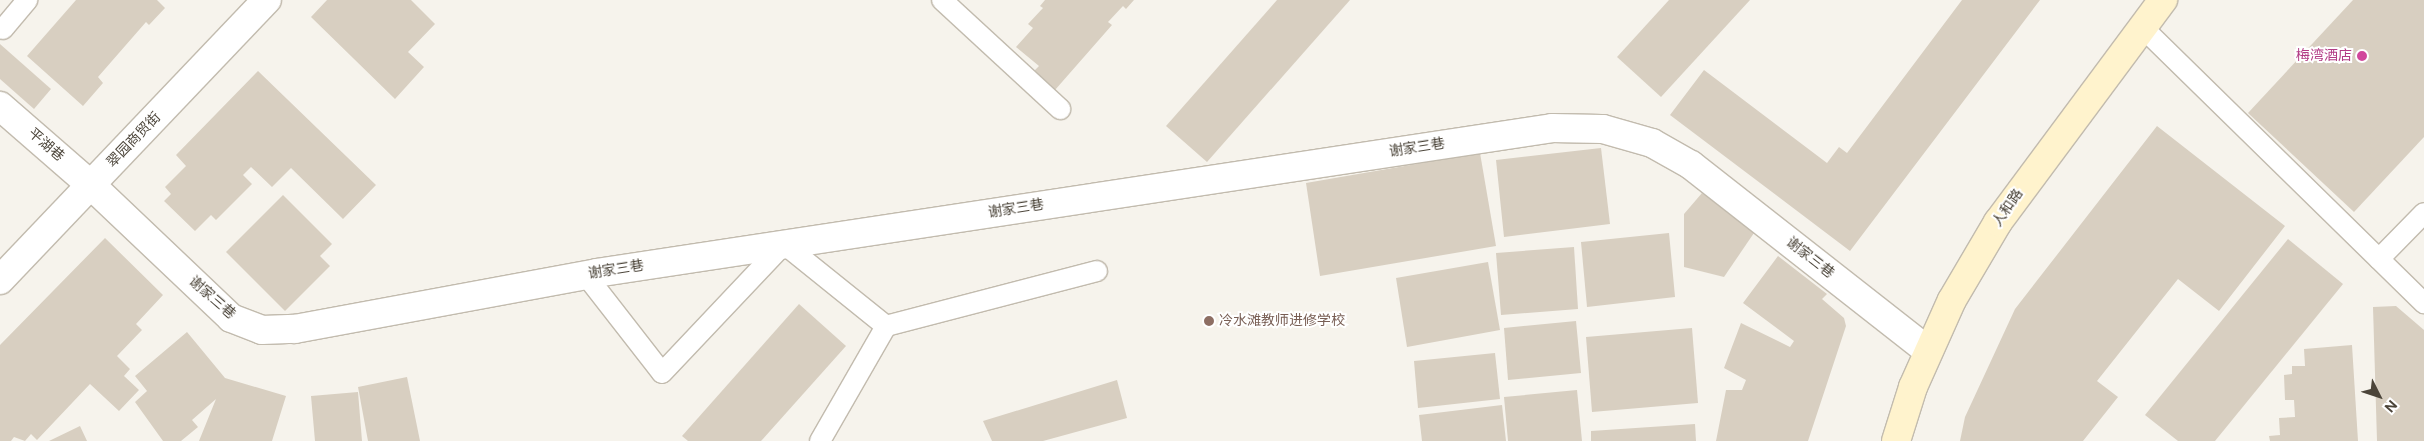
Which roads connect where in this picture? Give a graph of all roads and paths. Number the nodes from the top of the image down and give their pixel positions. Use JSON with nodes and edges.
{"nodes":[{"id":1,"x":27,"y":0,"type":"edge"},
{"id":2,"x":267,"y":0,"type":"edge"},
{"id":3,"x":942,"y":0,"type":"edge"},
{"id":4,"x":2163,"y":0,"type":"edge"},
{"id":5,"x":2142,"y":27,"type":"junction"},
{"id":6,"x":3,"y":29,"type":"dead end"},
{"id":7,"x":0,"y":106,"type":"edge"},
{"id":8,"x":1060,"y":108,"type":"dead end"},
{"id":9,"x":91,"y":185,"type":"junction"},
{"id":10,"x":2424,"y":213,"type":"edge"},
{"id":11,"x":784,"y":244,"type":"junction"},
{"id":12,"x":2379,"y":259,"type":"junction"},
{"id":13,"x":1097,"y":271,"type":"dead end"},
{"id":14,"x":585,"y":274,"type":"junction"},
{"id":15,"x":0,"y":280,"type":"edge"},
{"id":16,"x":2424,"y":303,"type":"edge"},
{"id":17,"x":886,"y":326,"type":"junction"},
{"id":18,"x":1928,"y":351,"type":"junction"},
{"id":19,"x":820,"y":441,"type":"edge"},
{"id":20,"x":1896,"y":441,"type":"edge"}],
"edges":[{"from":1,"to":6,"type":"lane"},
{"from":2,"to":9,"type":"street","name":"翠园商贸街"},
{"from":3,"to":8,"type":"lane"},
{"from":4,"to":5,"type":"main road","name":"人和路"},
{"from":5,"to":12,"type":"lane"},
{"from":5,"to":18,"type":"main road","name":"人和路"},
{"from":7,"to":9,"type":"street","name":"平湖巷"},
{"from":9,"to":14,"type":"street","name":"谢家三巷"},
{"from":9,"to":15,"type":"street","name":"翠园商贸街"},
{"from":10,"to":12,"type":"lane"},
{"from":11,"to":14,"type":"street","name":"谢家三巷"},
{"from":11,"to":14,"type":"lane"},
{"from":11,"to":17,"type":"lane"},
{"from":11,"to":18,"type":"street","name":"谢家三巷"},
{"from":12,"to":16,"type":"lane"},
{"from":13,"to":17,"type":"lane"},
{"from":17,"to":19,"type":"lane"},
{"from":18,"to":20,"type":"main road","name":"人和路"}]}
